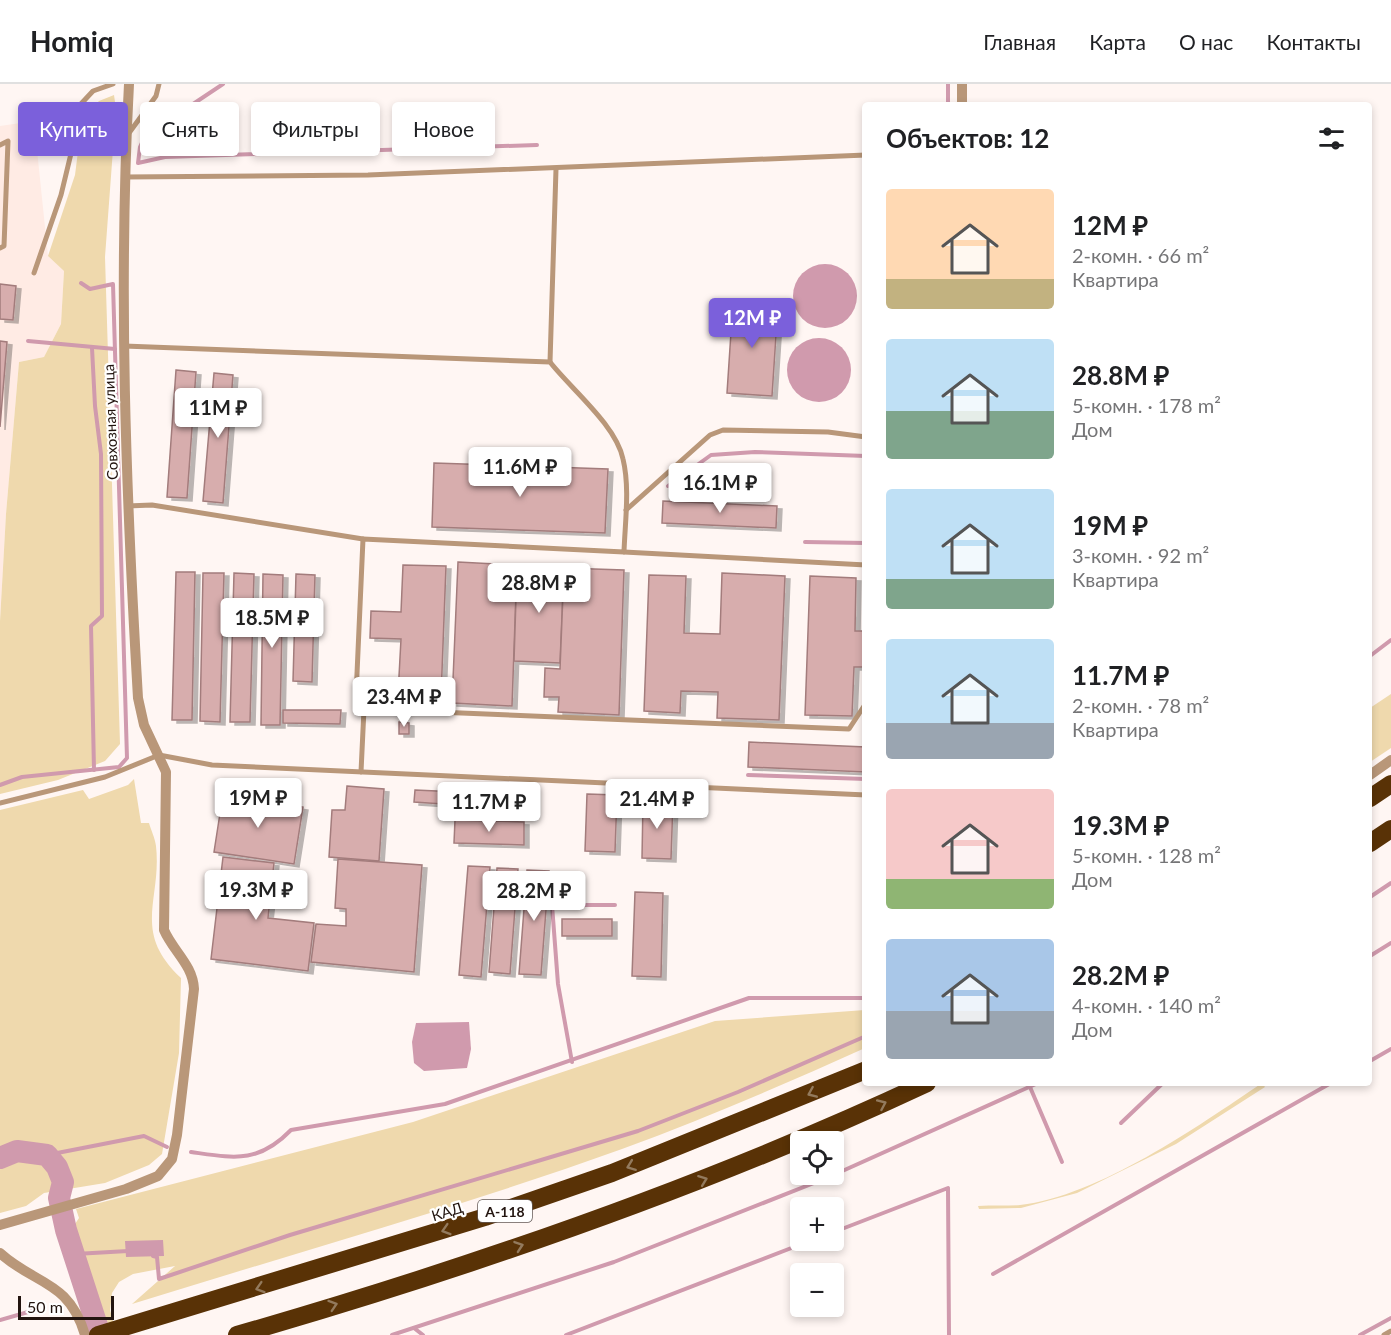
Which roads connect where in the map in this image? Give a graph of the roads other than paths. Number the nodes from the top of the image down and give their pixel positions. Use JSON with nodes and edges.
{"nodes":[{"id":1,"x":113,"y":84,"type":"edge"},
{"id":2,"x":129,"y":84,"type":"edge"},
{"id":3,"x":159,"y":84,"type":"edge"},
{"id":4,"x":962,"y":84,"type":"edge"},
{"id":5,"x":128,"y":102,"type":"edge"},
{"id":6,"x":962,"y":102,"type":"edge"},
{"id":7,"x":128,"y":134,"type":"edge"},
{"id":8,"x":0,"y":145,"type":"edge"},
{"id":9,"x":862,"y":155,"type":"edge"},
{"id":10,"x":125,"y":156,"type":"edge"},
{"id":11,"x":556,"y":169,"type":"junction"},
{"id":12,"x":124,"y":177,"type":"junction"},
{"id":13,"x":0,"y":248,"type":"edge"},
{"id":14,"x":34,"y":273,"type":"dead end"},
{"id":15,"x":123,"y":345,"type":"junction"},
{"id":16,"x":550,"y":362,"type":"junction"},
{"id":17,"x":862,"y":436,"type":"edge"},
{"id":18,"x":127,"y":506,"type":"junction"},
{"id":19,"x":626,"y":510,"type":"junction"},
{"id":20,"x":363,"y":539,"type":"junction"},
{"id":21,"x":624,"y":552,"type":"junction"},
{"id":22,"x":862,"y":564,"type":"edge"},
{"id":23,"x":364,"y":709,"type":"junction"},
{"id":24,"x":862,"y":709,"type":"edge"},
{"id":25,"x":159,"y":755,"type":"junction"},
{"id":26,"x":1391,"y":760,"type":"edge"},
{"id":27,"x":361,"y":772,"type":"junction"},
{"id":28,"x":1372,"y":774,"type":"edge"},
{"id":29,"x":1391,"y":784,"type":"edge"},
{"id":30,"x":862,"y":795,"type":"edge"},
{"id":31,"x":1372,"y":797,"type":"edge"},
{"id":32,"x":0,"y":803,"type":"edge"},
{"id":33,"x":1391,"y":829,"type":"edge"},
{"id":34,"x":1372,"y":842,"type":"edge"},
{"id":35,"x":862,"y":1072,"type":"edge"},
{"id":36,"x":920,"y":1086,"type":"edge"},
{"id":37,"x":0,"y":1225,"type":"edge"},
{"id":38,"x":0,"y":1253,"type":"edge"},
{"id":39,"x":1391,"y":1331,"type":"edge"},
{"id":40,"x":85,"y":1335,"type":"edge"},
{"id":41,"x":98,"y":1335,"type":"edge"},
{"id":42,"x":237,"y":1335,"type":"edge"},
{"id":43,"x":1384,"y":1335,"type":"edge"}],
"edges":[{"from":1,"to":14,"type":"lane"},
{"from":2,"to":5,"type":"street","name":"Совхозная улица"},
{"from":3,"to":7,"type":"lane"},
{"from":4,"to":6,"type":"street"},
{"from":8,"to":13,"type":"lane"},
{"from":9,"to":11,"type":"lane"},
{"from":10,"to":12,"type":"street","name":"Совхозная улица"},
{"from":11,"to":12,"type":"lane"},
{"from":11,"to":16,"type":"lane"},
{"from":12,"to":15,"type":"street","name":"Совхозная улица"},
{"from":15,"to":16,"type":"lane"},
{"from":15,"to":18,"type":"street","name":"Совхозная улица"},
{"from":16,"to":19,"type":"lane"},
{"from":17,"to":19,"type":"lane"},
{"from":18,"to":20,"type":"lane"},
{"from":18,"to":25,"type":"street","name":"Совхозная улица"},
{"from":19,"to":21,"type":"lane"},
{"from":20,"to":21,"type":"lane"},
{"from":20,"to":23,"type":"lane"},
{"from":21,"to":22,"type":"lane"},
{"from":23,"to":24,"type":"lane"},
{"from":23,"to":27,"type":"lane"},
{"from":25,"to":27,"type":"lane"},
{"from":25,"to":32,"type":"lane"},
{"from":25,"to":37,"type":"street","name":"Совхозная улица"},
{"from":26,"to":28,"type":"street"},
{"from":27,"to":30,"type":"lane"},
{"from":29,"to":31,"type":"highway"},
{"from":33,"to":34,"type":"highway"},
{"from":35,"to":41,"type":"highway","name":"КАД","number":"А-118","one_way":true},
{"from":42,"to":36,"type":"highway","number":"А-118","one_way":true},
{"from":38,"to":40,"type":"street"},
{"from":39,"to":43,"type":"lane"}]}
